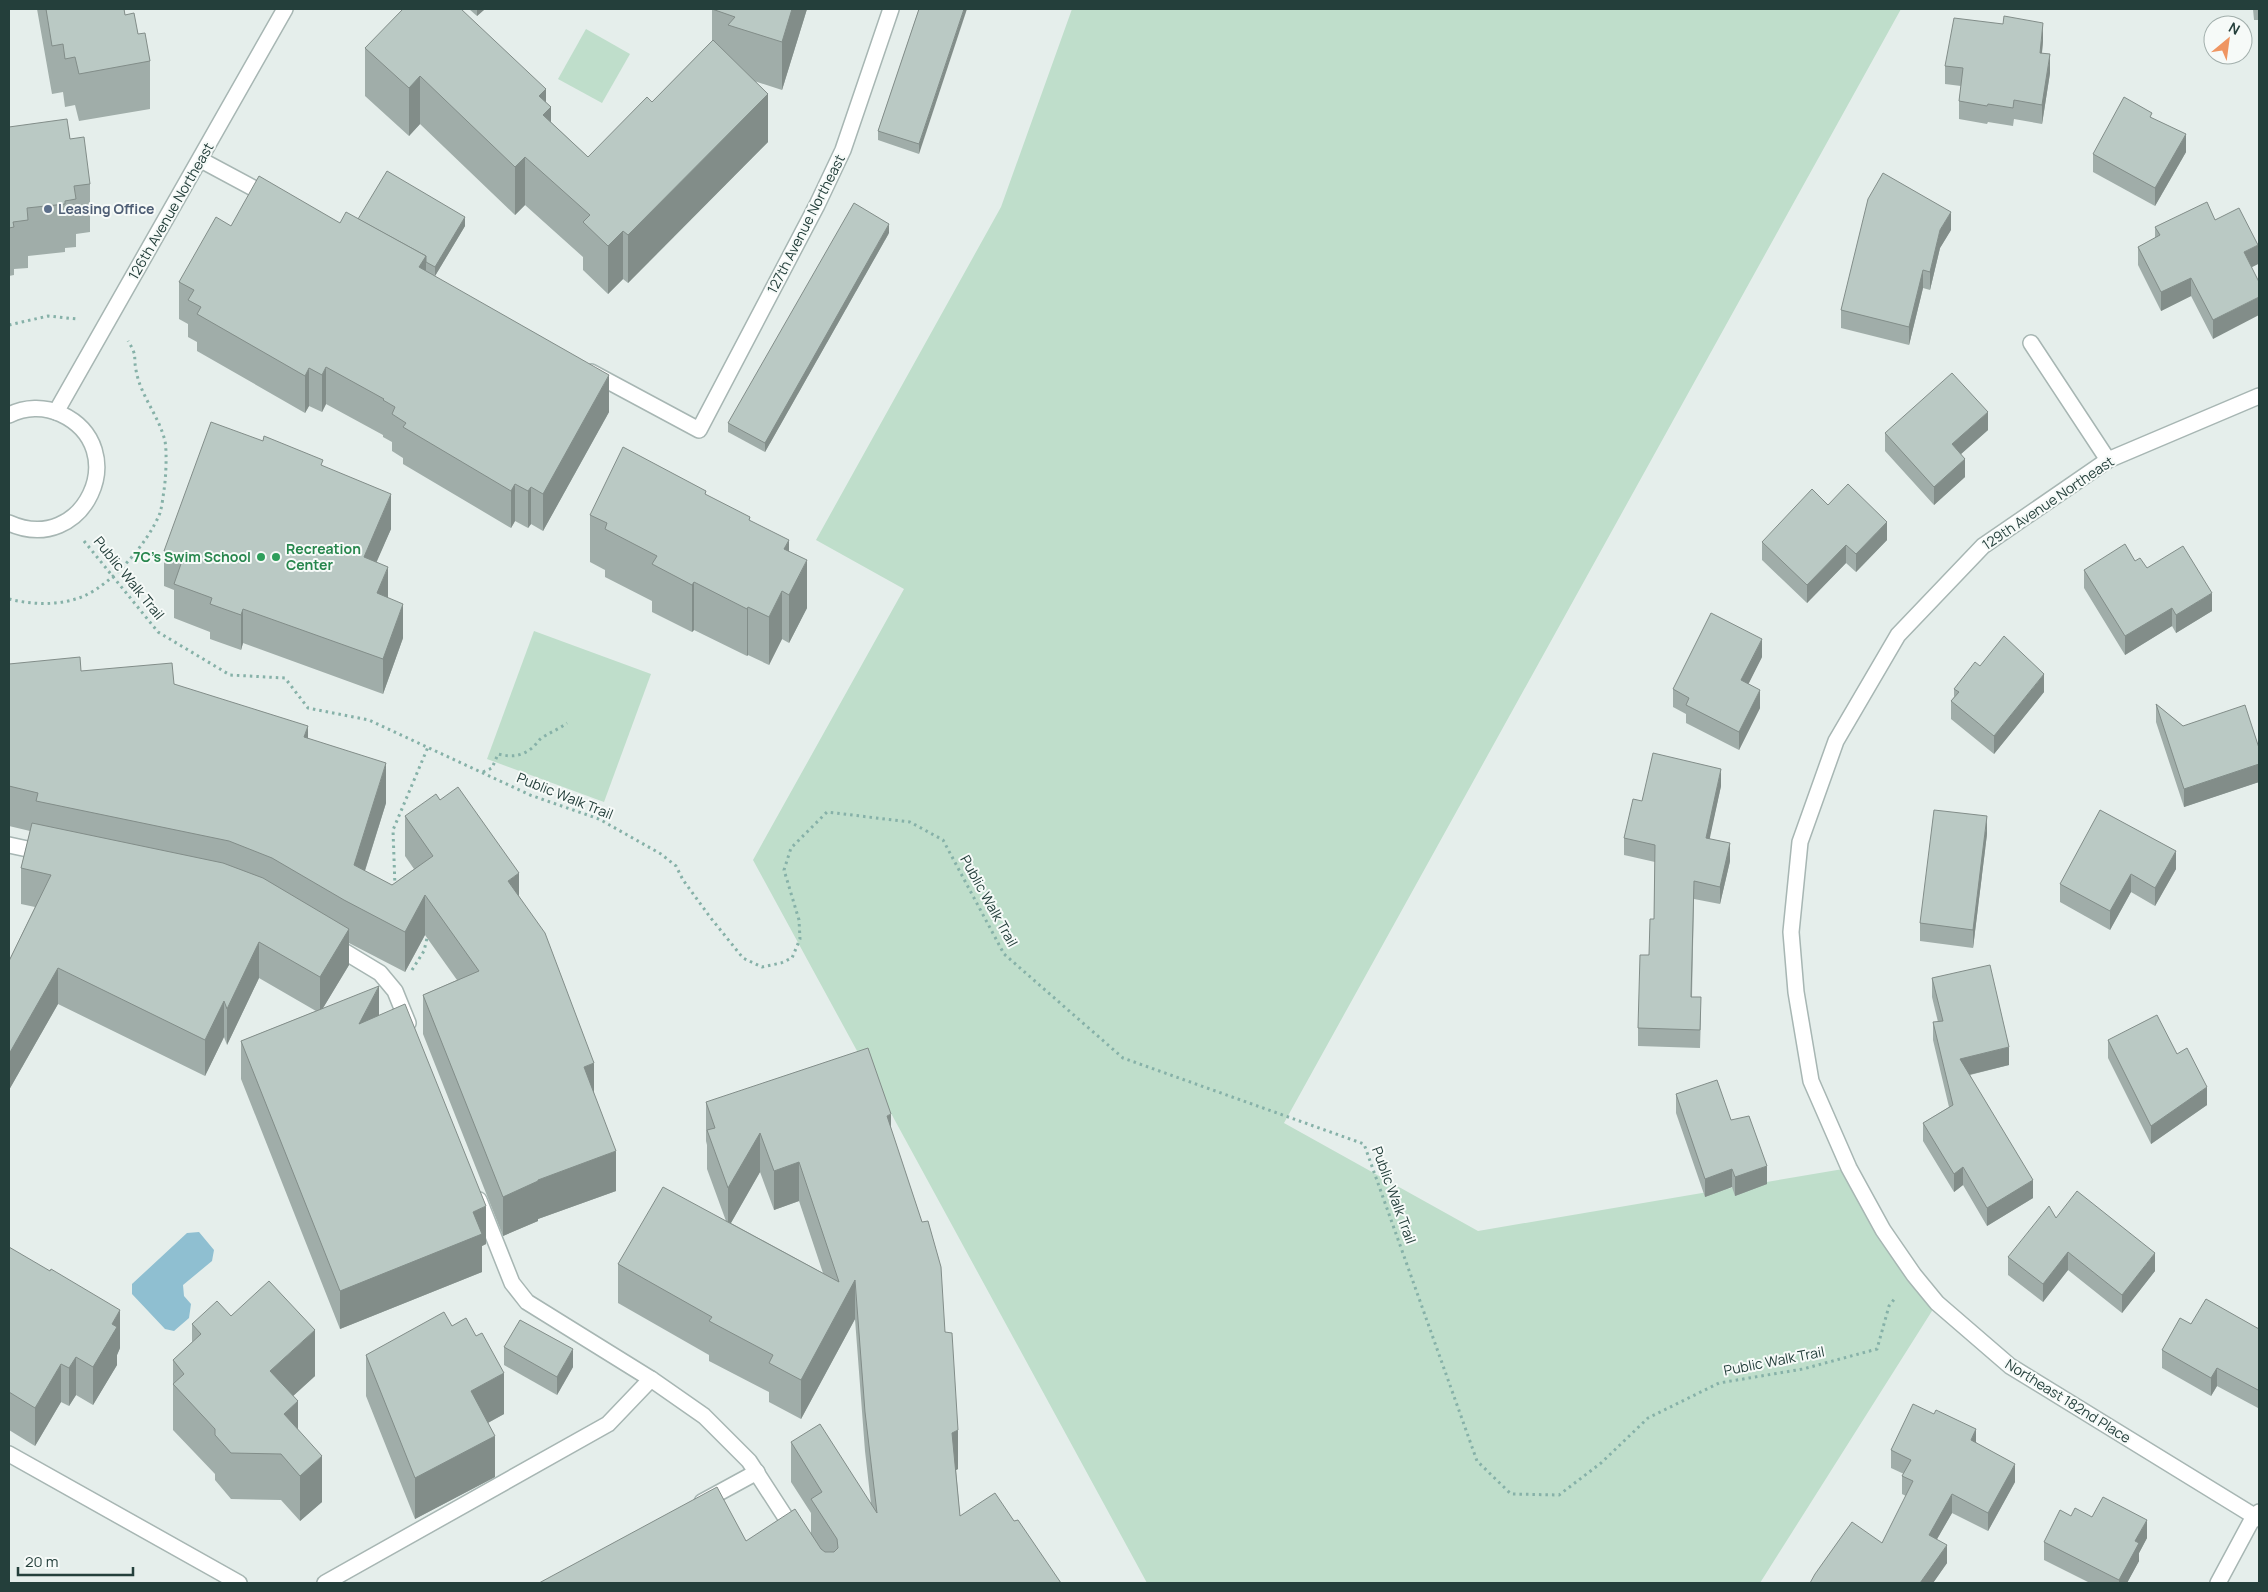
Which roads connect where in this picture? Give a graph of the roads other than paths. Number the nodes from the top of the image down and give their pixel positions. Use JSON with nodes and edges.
{"nodes":[{"id":1,"x":285,"y":9,"type":"edge"},
{"id":2,"x":891,"y":9,"type":"edge"},
{"id":3,"x":201,"y":160,"type":"junction"},
{"id":4,"x":279,"y":203,"type":"edge"},
{"id":5,"x":2031,"y":343,"type":"dead end"},
{"id":6,"x":576,"y":364,"type":"edge"},
{"id":7,"x":2259,"y":396,"type":"edge"},
{"id":8,"x":56,"y":412,"type":"junction"},
{"id":9,"x":9,"y":414,"type":"edge"},
{"id":10,"x":2108,"y":460,"type":"junction"},
{"id":11,"x":9,"y":524,"type":"edge"},
{"id":12,"x":9,"y":845,"type":"edge"},
{"id":13,"x":56,"y":855,"type":"edge"},
{"id":14,"x":316,"y":935,"type":"edge"},
{"id":15,"x":414,"y":1036,"type":"edge"},
{"id":16,"x":472,"y":1182,"type":"edge"},
{"id":17,"x":1883,"y":1230,"type":"joint"},
{"id":18,"x":651,"y":1379,"type":"junction"},
{"id":19,"x":9,"y":1454,"type":"edge"},
{"id":20,"x":757,"y":1472,"type":"junction"},
{"id":21,"x":689,"y":1509,"type":"edge"},
{"id":22,"x":2258,"y":1516,"type":"edge"},
{"id":23,"x":803,"y":1544,"type":"edge"},
{"id":24,"x":239,"y":1583,"type":"edge"},
{"id":25,"x":325,"y":1583,"type":"edge"},
{"id":26,"x":2218,"y":1583,"type":"edge"}],
"edges":[{"from":1,"to":3,"type":"street","name":"126th Avenue Northeast"},
{"from":2,"to":6,"type":"street","name":"127th Avenue Northeast"},
{"from":3,"to":4,"type":"street"},
{"from":3,"to":8,"type":"street","name":"126th Avenue Northeast"},
{"from":5,"to":10,"type":"street"},
{"from":7,"to":10,"type":"street","name":"129th Avenue Northeast"},
{"from":8,"to":9,"type":"street"},
{"from":8,"to":11,"type":"street"},
{"from":10,"to":17,"type":"street","name":"129th Avenue Northeast"},
{"from":12,"to":13,"type":"street"},
{"from":14,"to":15,"type":"street"},
{"from":16,"to":18,"type":"street"},
{"from":17,"to":22,"type":"street","name":"Northeast 182nd Place"},
{"from":18,"to":20,"type":"street"},
{"from":18,"to":25,"type":"street"},
{"from":19,"to":24,"type":"street"},
{"from":20,"to":21,"type":"street"},
{"from":20,"to":23,"type":"street"},
{"from":22,"to":26,"type":"street"}]}
